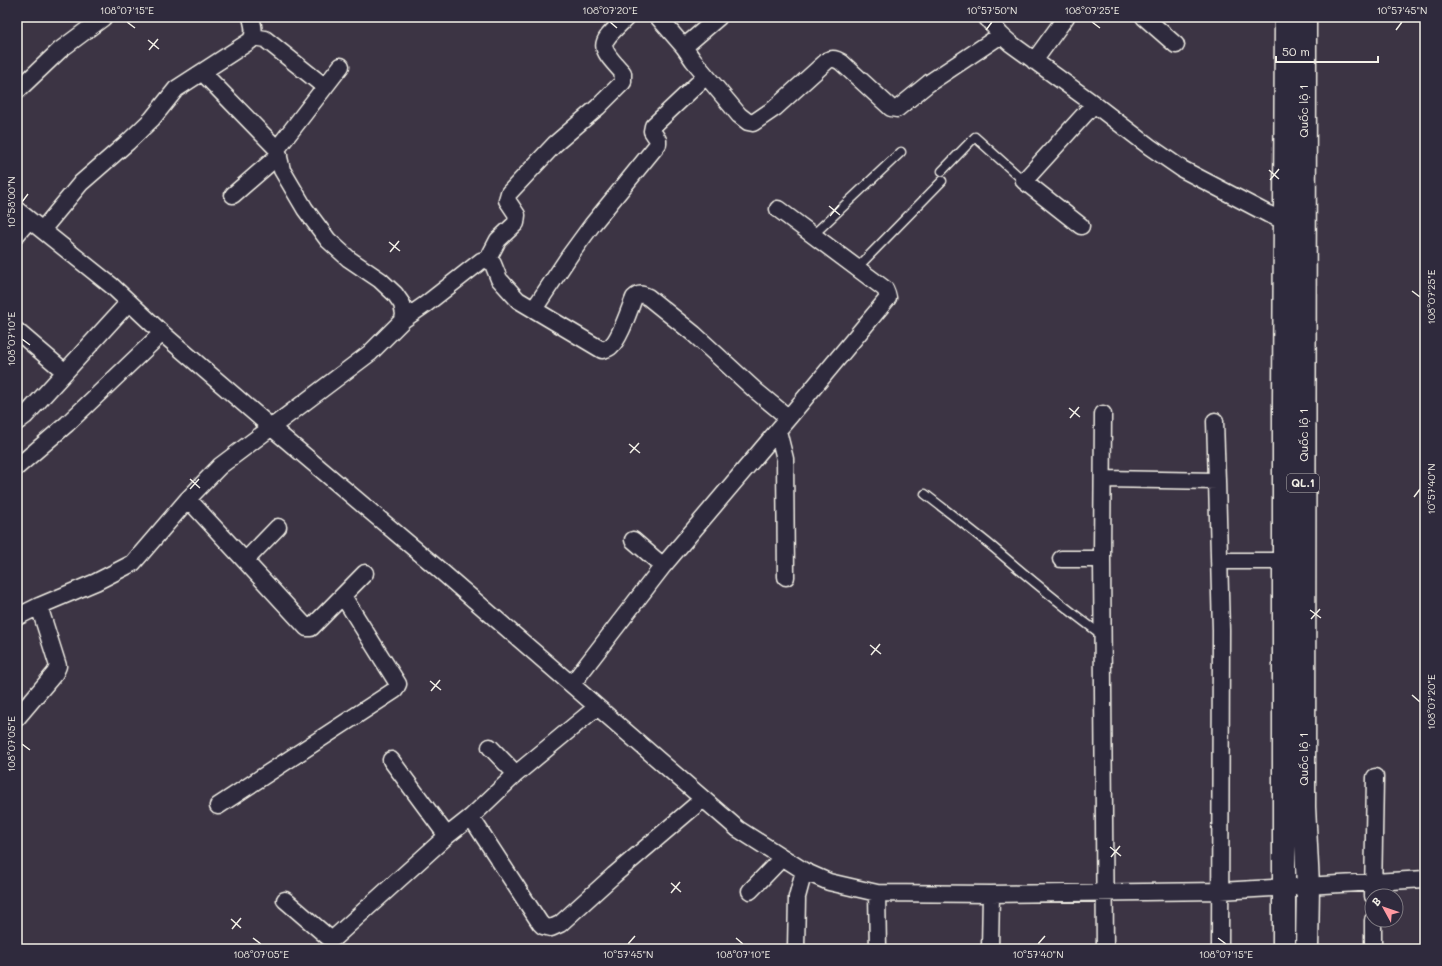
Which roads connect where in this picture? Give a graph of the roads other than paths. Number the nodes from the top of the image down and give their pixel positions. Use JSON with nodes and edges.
{"nodes":[{"id":1,"x":251,"y":17,"type":"edge"},
{"id":2,"x":627,"y":17,"type":"edge"},
{"id":3,"x":658,"y":17,"type":"edge"},
{"id":4,"x":720,"y":17,"type":"edge"},
{"id":5,"x":986,"y":17,"type":"edge"},
{"id":6,"x":1066,"y":17,"type":"edge"},
{"id":7,"x":1144,"y":17,"type":"edge"},
{"id":8,"x":1286,"y":17,"type":"edge"},
{"id":9,"x":1305,"y":17,"type":"edge"},
{"id":10,"x":103,"y":18,"type":"dead end"},
{"id":11,"x":1001,"y":35,"type":"junction"},
{"id":12,"x":253,"y":37,"type":"junction"},
{"id":13,"x":1176,"y":44,"type":"dead end"},
{"id":14,"x":684,"y":47,"type":"junction"},
{"id":15,"x":1034,"y":61,"type":"junction"},
{"id":16,"x":341,"y":66,"type":"dead end"},
{"id":17,"x":202,"y":72,"type":"junction"},
{"id":18,"x":706,"y":76,"type":"junction"},
{"id":19,"x":324,"y":87,"type":"junction"},
{"id":20,"x":17,"y":91,"type":"edge"},
{"id":21,"x":1094,"y":104,"type":"junction"},
{"id":22,"x":278,"y":152,"type":"junction"},
{"id":23,"x":902,"y":152,"type":"dead end"},
{"id":24,"x":942,"y":170,"type":"dead end"},
{"id":25,"x":942,"y":181,"type":"dead end"},
{"id":26,"x":1024,"y":181,"type":"junction"},
{"id":27,"x":233,"y":195,"type":"dead end"},
{"id":28,"x":778,"y":209,"type":"dead end"},
{"id":29,"x":17,"y":210,"type":"edge"},
{"id":30,"x":29,"y":220,"type":"junction"},
{"id":31,"x":1285,"y":221,"type":"junction"},
{"id":32,"x":1081,"y":226,"type":"dead end"},
{"id":33,"x":42,"y":230,"type":"junction"},
{"id":34,"x":17,"y":234,"type":"edge"},
{"id":35,"x":813,"y":235,"type":"junction"},
{"id":36,"x":488,"y":259,"type":"junction"},
{"id":37,"x":856,"y":269,"type":"junction"},
{"id":38,"x":128,"y":302,"type":"junction"},
{"id":39,"x":534,"y":309,"type":"junction"},
{"id":40,"x":403,"y":320,"type":"junction"},
{"id":41,"x":17,"y":331,"type":"edge"},
{"id":42,"x":162,"y":333,"type":"junction"},
{"id":43,"x":65,"y":372,"type":"junction"},
{"id":44,"x":1103,"y":414,"type":"dead end"},
{"id":45,"x":790,"y":416,"type":"junction"},
{"id":46,"x":1215,"y":421,"type":"dead end"},
{"id":47,"x":17,"y":422,"type":"edge"},
{"id":48,"x":272,"y":428,"type":"junction"},
{"id":49,"x":778,"y":431,"type":"junction"},
{"id":50,"x":17,"y":467,"type":"edge"},
{"id":51,"x":1104,"y":479,"type":"junction"},
{"id":52,"x":1217,"y":481,"type":"junction"},
{"id":53,"x":924,"y":494,"type":"dead end"},
{"id":54,"x":188,"y":499,"type":"junction"},
{"id":55,"x":278,"y":527,"type":"dead end"},
{"id":56,"x":633,"y":540,"type":"dead end"},
{"id":57,"x":1062,"y":559,"type":"dead end"},
{"id":58,"x":1102,"y":559,"type":"junction"},
{"id":59,"x":1219,"y":560,"type":"junction"},
{"id":60,"x":245,"y":561,"type":"junction"},
{"id":61,"x":1284,"y":561,"type":"junction"},
{"id":62,"x":663,"y":566,"type":"junction"},
{"id":63,"x":366,"y":574,"type":"dead end"},
{"id":64,"x":786,"y":577,"type":"dead end"},
{"id":65,"x":343,"y":596,"type":"junction"},
{"id":66,"x":39,"y":606,"type":"junction"},
{"id":67,"x":17,"y":617,"type":"edge"},
{"id":68,"x":1103,"y":635,"type":"junction"},
{"id":69,"x":572,"y":684,"type":"junction"},
{"id":70,"x":597,"y":706,"type":"junction"},
{"id":71,"x":17,"y":718,"type":"edge"},
{"id":72,"x":490,"y":748,"type":"dead end"},
{"id":73,"x":391,"y":760,"type":"dead end"},
{"id":74,"x":516,"y":774,"type":"junction"},
{"id":75,"x":1375,"y":777,"type":"dead end"},
{"id":76,"x":703,"y":799,"type":"junction"},
{"id":77,"x":218,"y":806,"type":"dead end"},
{"id":78,"x":471,"y":817,"type":"junction"},
{"id":79,"x":446,"y":836,"type":"junction"},
{"id":80,"x":782,"y":858,"type":"junction"},
{"id":81,"x":804,"y":871,"type":"junction"},
{"id":82,"x":1425,"y":879,"type":"edge"},
{"id":83,"x":1308,"y":885,"type":"junction"},
{"id":84,"x":1283,"y":887,"type":"junction"},
{"id":85,"x":1364,"y":888,"type":"edge"},
{"id":86,"x":1373,"y":888,"type":"edge"},
{"id":87,"x":1378,"y":888,"type":"edge"},
{"id":88,"x":750,"y":891,"type":"dead end"},
{"id":89,"x":1220,"y":891,"type":"junction"},
{"id":90,"x":1104,"y":892,"type":"junction"},
{"id":91,"x":877,"y":893,"type":"junction"},
{"id":92,"x":991,"y":894,"type":"junction"},
{"id":93,"x":285,"y":900,"type":"dead end"},
{"id":94,"x":1373,"y":928,"type":"edge"},
{"id":95,"x":796,"y":949,"type":"edge"},
{"id":96,"x":878,"y":949,"type":"edge"},
{"id":97,"x":990,"y":949,"type":"edge"},
{"id":98,"x":1105,"y":949,"type":"edge"},
{"id":99,"x":1220,"y":949,"type":"edge"},
{"id":100,"x":1284,"y":949,"type":"edge"},
{"id":101,"x":1307,"y":949,"type":"edge"},
{"id":102,"x":1373,"y":949,"type":"edge"}],
"edges":[{"from":1,"to":12,"type":"street"},
{"from":2,"to":36,"type":"street"},
{"from":3,"to":14,"type":"street"},
{"from":4,"to":14,"type":"street"},
{"from":5,"to":11,"type":"street"},
{"from":6,"to":15,"type":"street"},
{"from":7,"to":13,"type":"street"},
{"from":8,"to":31,"type":"highway","name":"Quốc lộ 1","number":"QL.1"},
{"from":9,"to":83,"type":"highway","name":"Quốc lộ 1","number":"QL.1"},
{"from":10,"to":20,"type":"street"},
{"from":11,"to":15,"type":"street"},
{"from":11,"to":18,"type":"street"},
{"from":12,"to":17,"type":"street"},
{"from":12,"to":19,"type":"street"},
{"from":14,"to":18,"type":"street"},
{"from":15,"to":21,"type":"street"},
{"from":16,"to":19,"type":"street"},
{"from":17,"to":22,"type":"street"},
{"from":17,"to":33,"type":"street"},
{"from":18,"to":39,"type":"street"},
{"from":19,"to":22,"type":"street"},
{"from":21,"to":26,"type":"street"},
{"from":21,"to":31,"type":"street"},
{"from":22,"to":27,"type":"street"},
{"from":22,"to":40,"type":"street"},
{"from":23,"to":35,"type":"lane"},
{"from":24,"to":26,"type":"lane"},
{"from":25,"to":37,"type":"lane"},
{"from":26,"to":32,"type":"street"},
{"from":28,"to":35,"type":"street"},
{"from":29,"to":30,"type":"street"},
{"from":30,"to":33,"type":"street"},
{"from":30,"to":34,"type":"street"},
{"from":31,"to":61,"type":"highway","name":"Quốc lộ 1","number":"QL.1"},
{"from":33,"to":38,"type":"street"},
{"from":35,"to":37,"type":"street"},
{"from":36,"to":39,"type":"street"},
{"from":36,"to":40,"type":"street"},
{"from":37,"to":45,"type":"street"},
{"from":38,"to":42,"type":"street"},
{"from":38,"to":43,"type":"street"},
{"from":39,"to":45,"type":"street"},
{"from":40,"to":48,"type":"street"},
{"from":41,"to":43,"type":"street"},
{"from":42,"to":48,"type":"street"},
{"from":42,"to":50,"type":"street"},
{"from":43,"to":47,"type":"street"},
{"from":44,"to":51,"type":"street"},
{"from":45,"to":49,"type":"street"},
{"from":46,"to":52,"type":"street"},
{"from":48,"to":54,"type":"street"},
{"from":48,"to":69,"type":"street"},
{"from":49,"to":62,"type":"street"},
{"from":49,"to":64,"type":"street"},
{"from":51,"to":52,"type":"street"},
{"from":51,"to":58,"type":"street"},
{"from":52,"to":59,"type":"street"},
{"from":53,"to":68,"type":"lane"},
{"from":54,"to":60,"type":"street"},
{"from":54,"to":66,"type":"street"},
{"from":55,"to":60,"type":"street"},
{"from":56,"to":62,"type":"street"},
{"from":57,"to":58,"type":"street"},
{"from":58,"to":68,"type":"street"},
{"from":59,"to":61,"type":"street"},
{"from":59,"to":89,"type":"street"},
{"from":60,"to":65,"type":"street"},
{"from":61,"to":84,"type":"highway","name":"Quốc lộ 1","number":"QL.1"},
{"from":62,"to":69,"type":"street"},
{"from":63,"to":65,"type":"street"},
{"from":65,"to":77,"type":"street"},
{"from":66,"to":67,"type":"street"},
{"from":66,"to":71,"type":"street"},
{"from":68,"to":90,"type":"street"},
{"from":69,"to":70,"type":"street"},
{"from":70,"to":74,"type":"street"},
{"from":70,"to":76,"type":"street"},
{"from":72,"to":74,"type":"street"},
{"from":73,"to":79,"type":"street"},
{"from":74,"to":78,"type":"street"},
{"from":75,"to":86,"type":"street"},
{"from":76,"to":78,"type":"street"},
{"from":76,"to":80,"type":"street"},
{"from":78,"to":79,"type":"street"},
{"from":79,"to":93,"type":"street"},
{"from":80,"to":81,"type":"street"},
{"from":80,"to":88,"type":"street"},
{"from":81,"to":91,"type":"street"},
{"from":81,"to":95,"type":"street"},
{"from":82,"to":87,"type":"street"},
{"from":83,"to":84,"type":"street"},
{"from":83,"to":85,"type":"street"},
{"from":83,"to":101,"type":"highway","name":"Quốc lộ 1","number":"QL.1"},
{"from":84,"to":89,"type":"street"},
{"from":84,"to":100,"type":"highway","name":"Quốc lộ 1","number":"QL.1"},
{"from":89,"to":90,"type":"street"},
{"from":89,"to":99,"type":"street"},
{"from":90,"to":92,"type":"street"},
{"from":90,"to":98,"type":"street"},
{"from":91,"to":92,"type":"street"},
{"from":91,"to":96,"type":"street"},
{"from":92,"to":97,"type":"street"},
{"from":94,"to":102,"type":"street"}]}
